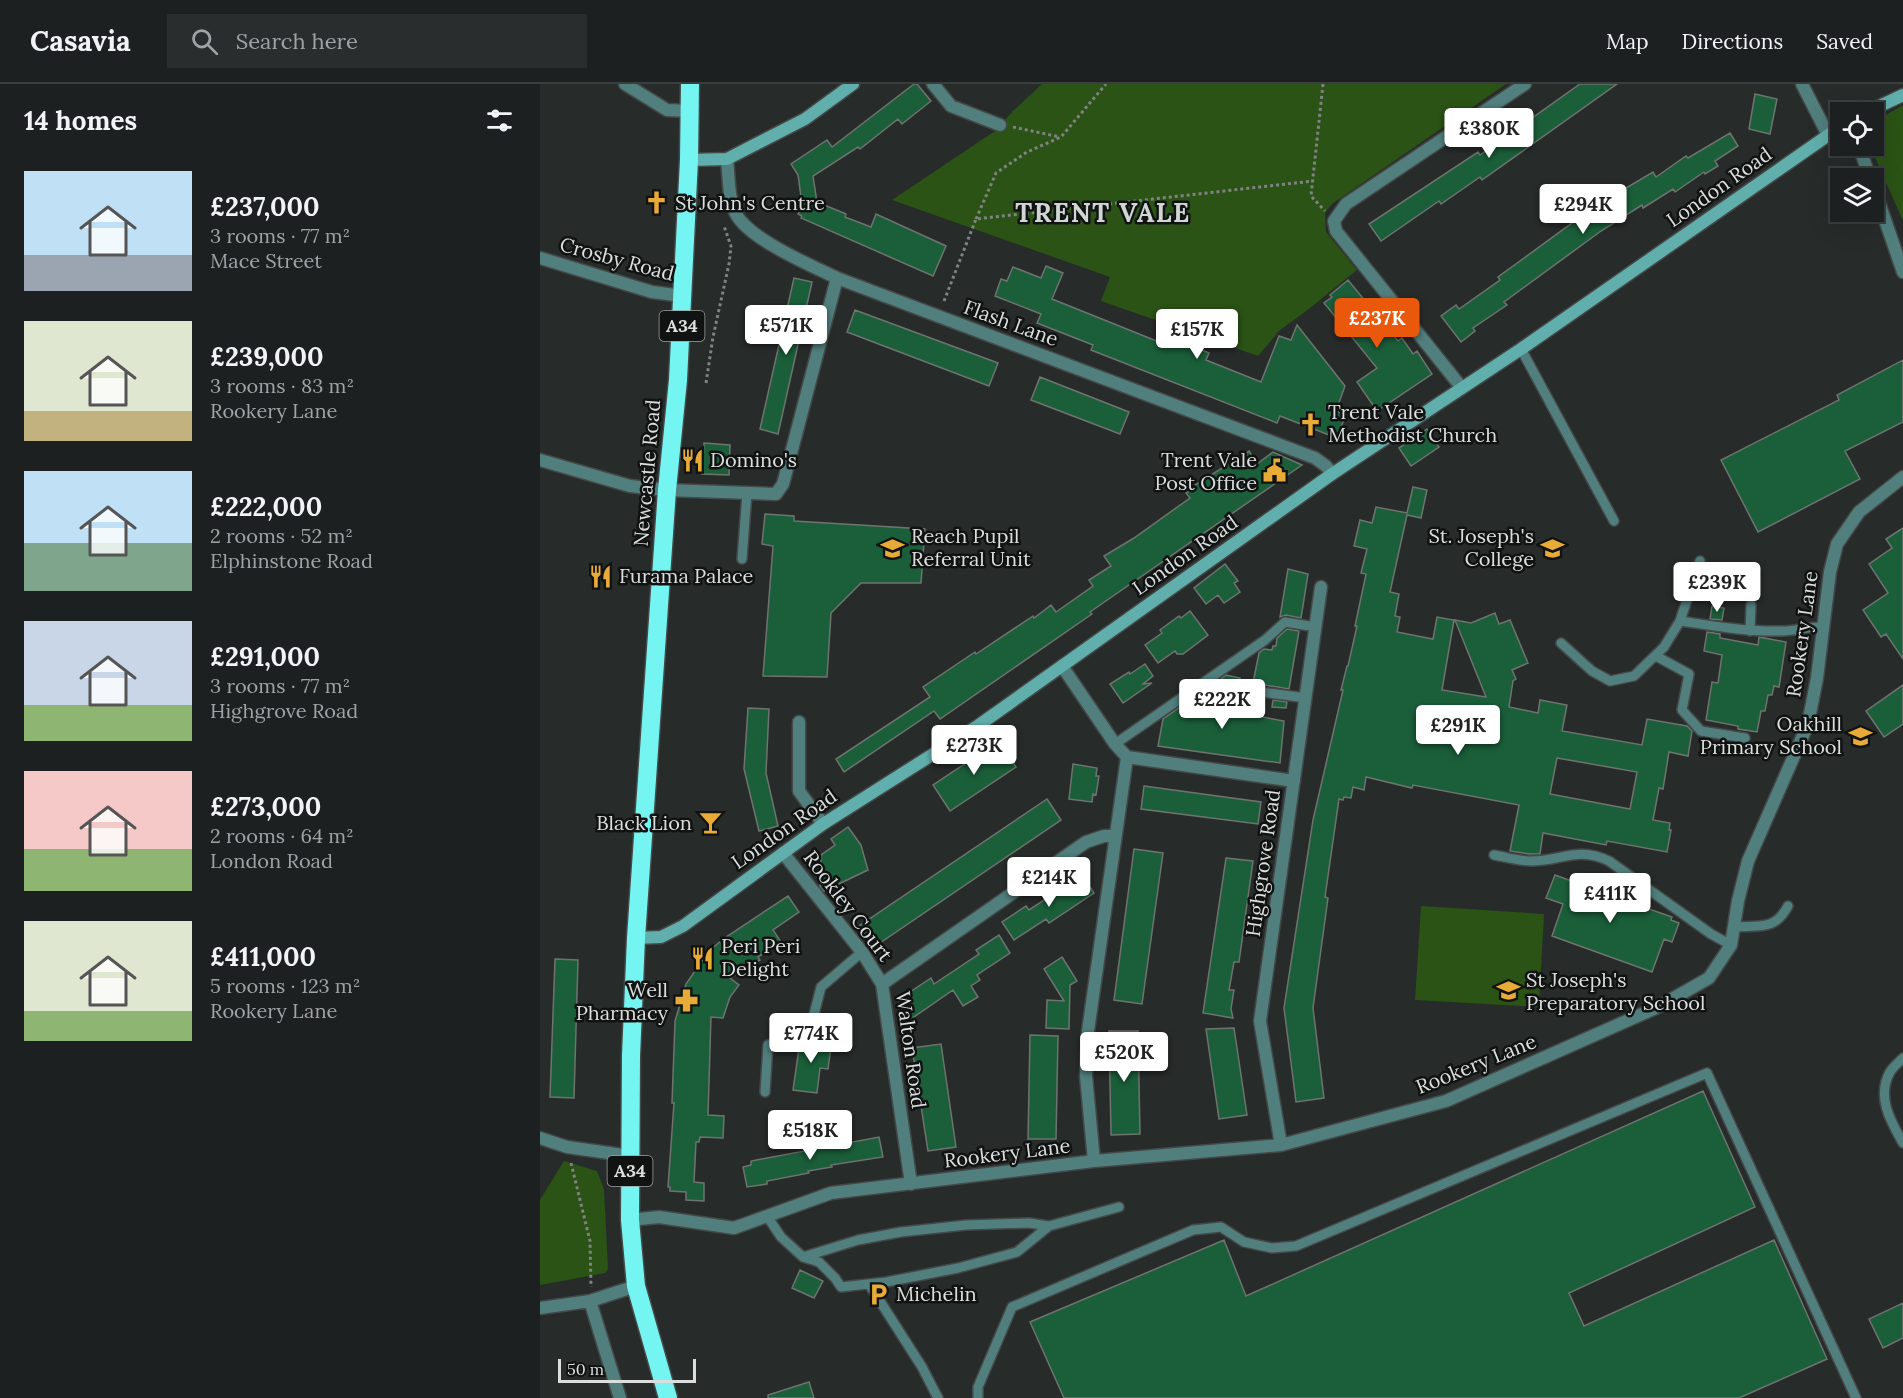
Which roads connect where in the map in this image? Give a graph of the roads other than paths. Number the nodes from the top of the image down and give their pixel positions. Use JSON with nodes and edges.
{"nodes":[{"id":1,"x":625,"y":84,"type":"edge"},
{"id":2,"x":690,"y":84,"type":"edge"},
{"id":3,"x":853,"y":84,"type":"edge"},
{"id":4,"x":933,"y":84,"type":"edge"},
{"id":5,"x":1525,"y":84,"type":"edge"},
{"id":6,"x":1802,"y":84,"type":"edge"},
{"id":7,"x":1903,"y":95,"type":"edge"},
{"id":8,"x":1884,"y":104,"type":"edge"},
{"id":9,"x":690,"y":111,"type":"junction"},
{"id":10,"x":1000,"y":124,"type":"road end"},
{"id":11,"x":1828,"y":135,"type":"joint"},
{"id":12,"x":726,"y":159,"type":"junction"},
{"id":13,"x":689,"y":160,"type":"junction"},
{"id":14,"x":1884,"y":217,"type":"edge"},
{"id":15,"x":540,"y":258,"type":"edge"},
{"id":16,"x":1903,"y":272,"type":"edge"},
{"id":17,"x":837,"y":278,"type":"junction"},
{"id":18,"x":683,"y":296,"type":"junction"},
{"id":19,"x":1521,"y":349,"type":"junction"},
{"id":20,"x":1462,"y":388,"type":"junction"},
{"id":21,"x":540,"y":460,"type":"edge"},
{"id":22,"x":1332,"y":474,"type":"junction"},
{"id":23,"x":1903,"y":477,"type":"edge"},
{"id":24,"x":667,"y":490,"type":"junction"},
{"id":25,"x":747,"y":493,"type":"junction"},
{"id":26,"x":1614,"y":520,"type":"dead end"},
{"id":27,"x":742,"y":560,"type":"dead end"},
{"id":28,"x":1700,"y":561,"type":"dead end"},
{"id":29,"x":1321,"y":586,"type":"dead end"},
{"id":30,"x":1751,"y":605,"type":"dead end"},
{"id":31,"x":1680,"y":621,"type":"junction"},
{"id":32,"x":1316,"y":627,"type":"junction"},
{"id":33,"x":1824,"y":627,"type":"junction"},
{"id":34,"x":1750,"y":631,"type":"junction"},
{"id":35,"x":1561,"y":644,"type":"dead end"},
{"id":36,"x":1656,"y":656,"type":"junction"},
{"id":37,"x":1062,"y":666,"type":"junction"},
{"id":38,"x":1202,"y":684,"type":"junction"},
{"id":39,"x":1306,"y":698,"type":"junction"},
{"id":40,"x":799,"y":722,"type":"dead end"},
{"id":41,"x":1745,"y":738,"type":"dead end"},
{"id":42,"x":1115,"y":744,"type":"junction"},
{"id":43,"x":1127,"y":757,"type":"junction"},
{"id":44,"x":1294,"y":781,"type":"junction"},
{"id":45,"x":823,"y":824,"type":"junction"},
{"id":46,"x":1115,"y":836,"type":"junction"},
{"id":47,"x":783,"y":853,"type":"junction"},
{"id":48,"x":1494,"y":855,"type":"dead end"},
{"id":49,"x":1788,"y":906,"type":"dead end"},
{"id":50,"x":1734,"y":927,"type":"junction"},
{"id":51,"x":636,"y":938,"type":"junction"},
{"id":52,"x":1731,"y":945,"type":"junction"},
{"id":53,"x":862,"y":952,"type":"junction"},
{"id":54,"x":882,"y":984,"type":"junction"},
{"id":55,"x":1903,"y":1058,"type":"edge"},
{"id":56,"x":765,"y":1092,"type":"dead end"},
{"id":57,"x":540,"y":1138,"type":"edge"},
{"id":58,"x":1903,"y":1143,"type":"edge"},
{"id":59,"x":1281,"y":1145,"type":"junction"},
{"id":60,"x":630,"y":1156,"type":"junction"},
{"id":61,"x":1094,"y":1161,"type":"junction"},
{"id":62,"x":911,"y":1185,"type":"junction"},
{"id":63,"x":1119,"y":1207,"type":"dead end"},
{"id":64,"x":767,"y":1216,"type":"junction"},
{"id":65,"x":630,"y":1220,"type":"junction"},
{"id":66,"x":1048,"y":1226,"type":"junction"},
{"id":67,"x":803,"y":1257,"type":"junction"},
{"id":68,"x":869,"y":1284,"type":"junction"},
{"id":69,"x":636,"y":1286,"type":"junction"},
{"id":70,"x":590,"y":1301,"type":"junction"},
{"id":71,"x":540,"y":1308,"type":"edge"},
{"id":72,"x":620,"y":1398,"type":"edge"},
{"id":73,"x":668,"y":1398,"type":"edge"},
{"id":74,"x":938,"y":1398,"type":"edge"},
{"id":75,"x":978,"y":1398,"type":"edge"},
{"id":76,"x":1856,"y":1398,"type":"edge"}],
"edges":[{"from":1,"to":9,"type":"street"},
{"from":2,"to":9,"type":"highway","name":"Newcastle Road","number":"A34"},
{"from":3,"to":12,"type":"main road"},
{"from":4,"to":10,"type":"street"},
{"from":5,"to":20,"type":"street"},
{"from":6,"to":11,"type":"street"},
{"from":7,"to":8,"type":"main road"},
{"from":9,"to":13,"type":"highway","name":"Newcastle Road","number":"A34"},
{"from":11,"to":19,"type":"main road","name":"London Road"},
{"from":12,"to":13,"type":"main road"},
{"from":12,"to":17,"type":"street","name":"Flash Lane"},
{"from":13,"to":18,"type":"highway","name":"Newcastle Road","number":"A34"},
{"from":14,"to":16,"type":"street"},
{"from":15,"to":18,"type":"street","name":"Crosby Road"},
{"from":17,"to":22,"type":"street","name":"Flash Lane"},
{"from":17,"to":25,"type":"street"},
{"from":18,"to":24,"type":"highway","name":"Newcastle Road","number":"A34"},
{"from":19,"to":20,"type":"main road","name":"London Road"},
{"from":19,"to":26,"type":"lane"},
{"from":20,"to":22,"type":"main road","name":"London Road"},
{"from":21,"to":24,"type":"street"},
{"from":22,"to":37,"type":"main road","name":"London Road"},
{"from":23,"to":33,"type":"street","name":"Rookery Lane"},
{"from":24,"to":25,"type":"street"},
{"from":24,"to":51,"type":"highway","name":"Newcastle Road","number":"A34"},
{"from":25,"to":27,"type":"lane"},
{"from":28,"to":31,"type":"lane"},
{"from":29,"to":32,"type":"street","name":"Highgrove Road"},
{"from":30,"to":34,"type":"lane"},
{"from":31,"to":34,"type":"lane"},
{"from":31,"to":36,"type":"lane"},
{"from":32,"to":38,"type":"lane"},
{"from":32,"to":39,"type":"street","name":"Highgrove Road"},
{"from":33,"to":34,"type":"lane"},
{"from":33,"to":50,"type":"street","name":"Rookery Lane"},
{"from":35,"to":36,"type":"lane"},
{"from":36,"to":41,"type":"lane"},
{"from":37,"to":42,"type":"street"},
{"from":37,"to":45,"type":"main road","name":"London Road"},
{"from":38,"to":39,"type":"lane"},
{"from":38,"to":42,"type":"lane"},
{"from":39,"to":44,"type":"street","name":"Highgrove Road"},
{"from":40,"to":45,"type":"street"},
{"from":42,"to":43,"type":"street"},
{"from":43,"to":44,"type":"street"},
{"from":43,"to":46,"type":"street"},
{"from":44,"to":59,"type":"street","name":"Highgrove Road"},
{"from":45,"to":47,"type":"main road","name":"London Road"},
{"from":46,"to":54,"type":"street","name":"Walton Road"},
{"from":46,"to":61,"type":"street"},
{"from":47,"to":51,"type":"main road","name":"London Road"},
{"from":47,"to":53,"type":"street","name":"Rookley Court"},
{"from":48,"to":52,"type":"lane"},
{"from":49,"to":50,"type":"lane"},
{"from":50,"to":52,"type":"street","name":"Rookery Lane"},
{"from":51,"to":60,"type":"highway","number":"A34"},
{"from":52,"to":59,"type":"street","name":"Rookery Lane"},
{"from":53,"to":54,"type":"street","name":"Rookley Court"},
{"from":53,"to":56,"type":"lane"},
{"from":54,"to":62,"type":"street","name":"Walton Road"},
{"from":55,"to":58,"type":"lane"},
{"from":57,"to":60,"type":"street"},
{"from":59,"to":61,"type":"street","name":"Rookery Lane"},
{"from":60,"to":65,"type":"highway","number":"A34"},
{"from":61,"to":62,"type":"street","name":"Rookery Lane"},
{"from":62,"to":64,"type":"street","name":"Rookery Lane"},
{"from":63,"to":66,"type":"lane"},
{"from":64,"to":65,"type":"street","name":"Rookery Lane"},
{"from":64,"to":67,"type":"lane"},
{"from":65,"to":69,"type":"highway","number":"A34"},
{"from":66,"to":67,"type":"lane"},
{"from":66,"to":68,"type":"lane"},
{"from":67,"to":68,"type":"lane"},
{"from":68,"to":74,"type":"lane"},
{"from":69,"to":70,"type":"street"},
{"from":69,"to":73,"type":"highway","number":"A34"},
{"from":70,"to":71,"type":"street"},
{"from":70,"to":72,"type":"street"},
{"from":75,"to":76,"type":"lane"}]}
